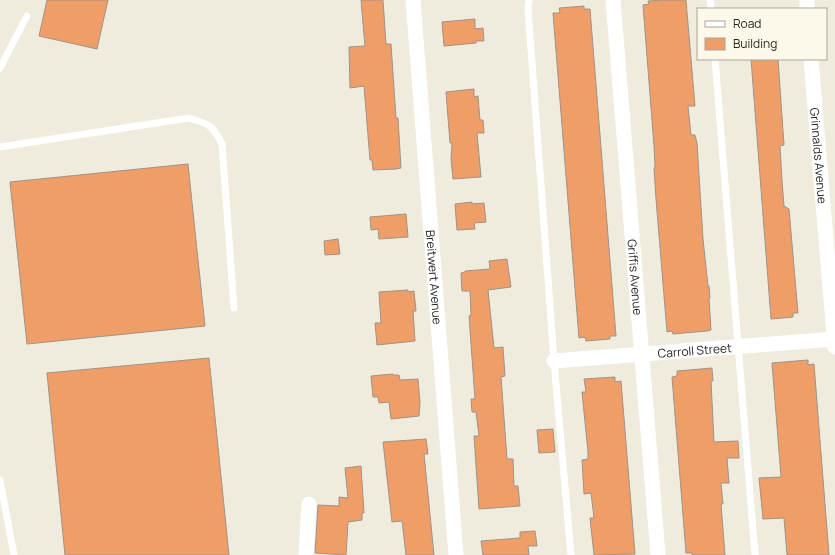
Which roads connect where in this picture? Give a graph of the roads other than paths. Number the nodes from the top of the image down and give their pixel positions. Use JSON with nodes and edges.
{"nodes":[{"id":1,"x":413,"y":0,"type":"edge"},
{"id":2,"x":529,"y":0,"type":"edge"},
{"id":3,"x":613,"y":0,"type":"edge"},
{"id":4,"x":27,"y":16,"type":"dead end"},
{"id":5,"x":715,"y":60,"type":"edge"},
{"id":6,"x":811,"y":60,"type":"edge"},
{"id":7,"x":0,"y":68,"type":"edge"},
{"id":8,"x":0,"y":147,"type":"edge"},
{"id":9,"x":234,"y":308,"type":"dead end"},
{"id":10,"x":835,"y":342,"type":"edge"},
{"id":11,"x":738,"y":347,"type":"junction"},
{"id":12,"x":642,"y":354,"type":"junction"},
{"id":13,"x":554,"y":361,"type":"junction"},
{"id":14,"x":0,"y":480,"type":"edge"},
{"id":15,"x":309,"y":504,"type":"dead end"},
{"id":16,"x":14,"y":555,"type":"edge"},
{"id":17,"x":306,"y":555,"type":"edge"},
{"id":18,"x":456,"y":555,"type":"edge"},
{"id":19,"x":571,"y":555,"type":"edge"},
{"id":20,"x":658,"y":555,"type":"edge"},
{"id":21,"x":756,"y":555,"type":"edge"}],
"edges":[{"from":1,"to":18,"type":"street","name":"Breitwert Avenue"},
{"from":2,"to":13,"type":"lane"},
{"from":3,"to":12,"type":"street","name":"Griffis Avenue"},
{"from":4,"to":7,"type":"lane"},
{"from":5,"to":11,"type":"lane"},
{"from":6,"to":10,"type":"street","name":"Grinnalds Avenue"},
{"from":8,"to":9,"type":"lane"},
{"from":10,"to":11,"type":"street","name":"Carroll Street"},
{"from":11,"to":12,"type":"street","name":"Carroll Street"},
{"from":11,"to":21,"type":"lane"},
{"from":12,"to":13,"type":"street","name":"Carroll Street"},
{"from":12,"to":20,"type":"street","name":"Griffis Avenue"},
{"from":13,"to":19,"type":"lane"},
{"from":14,"to":16,"type":"lane"},
{"from":15,"to":17,"type":"street"}]}
